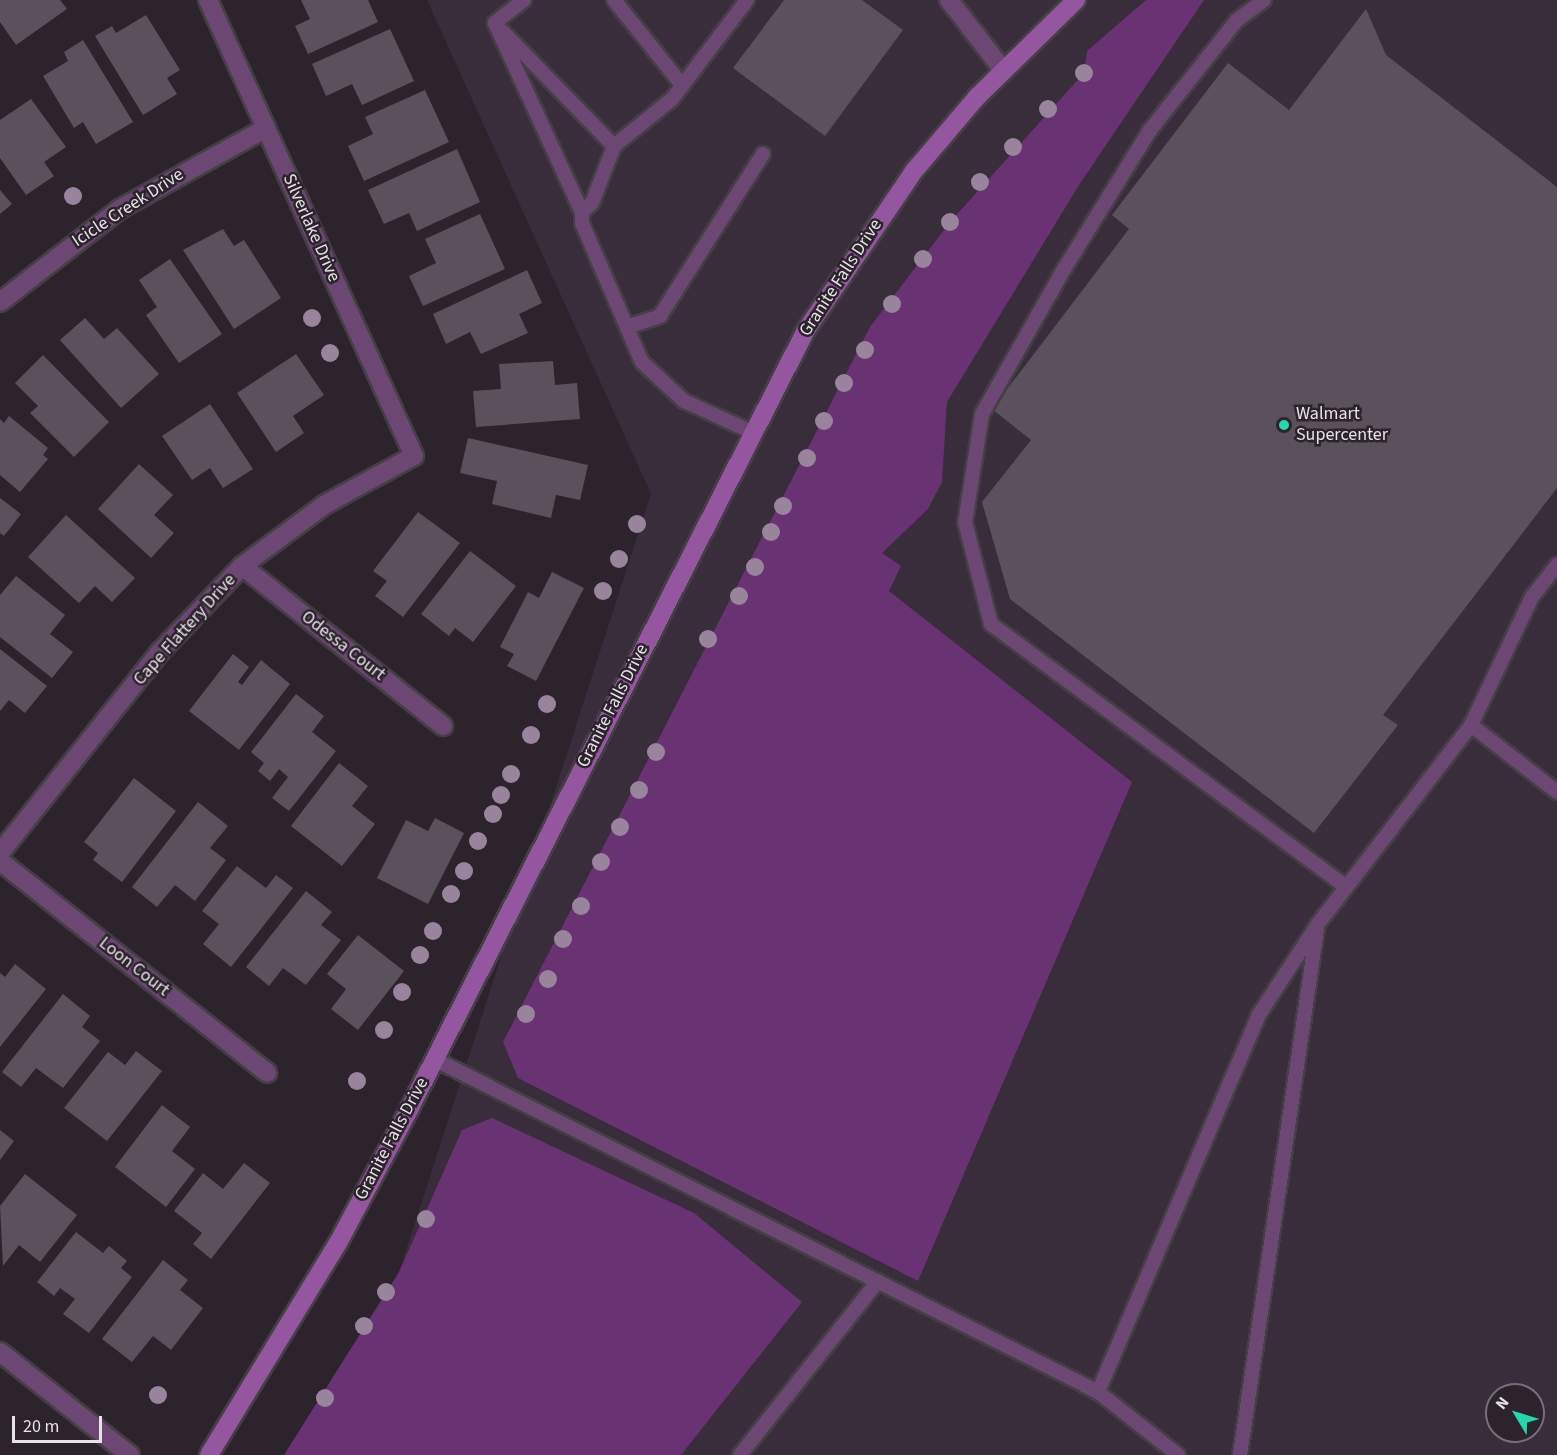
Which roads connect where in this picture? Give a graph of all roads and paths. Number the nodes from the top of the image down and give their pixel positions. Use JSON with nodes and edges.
{"nodes":[{"id":1,"x":208,"y":0,"type":"edge"},
{"id":2,"x":524,"y":0,"type":"edge"},
{"id":3,"x":614,"y":0,"type":"edge"},
{"id":4,"x":730,"y":0,"type":"edge"},
{"id":5,"x":950,"y":0,"type":"edge"},
{"id":6,"x":1076,"y":0,"type":"edge"},
{"id":7,"x":1264,"y":0,"type":"edge"},
{"id":8,"x":743,"y":5,"type":"edge"},
{"id":9,"x":495,"y":23,"type":"junction"},
{"id":10,"x":1003,"y":70,"type":"junction"},
{"id":11,"x":682,"y":85,"type":"junction"},
{"id":12,"x":266,"y":128,"type":"junction"},
{"id":13,"x":614,"y":146,"type":"junction"},
{"id":14,"x":763,"y":154,"type":"dead end"},
{"id":15,"x":582,"y":212,"type":"junction"},
{"id":16,"x":0,"y":302,"type":"edge"},
{"id":17,"x":627,"y":327,"type":"junction"},
{"id":18,"x":752,"y":432,"type":"junction"},
{"id":19,"x":414,"y":456,"type":"joint"},
{"id":20,"x":1557,"y":565,"type":"edge"},
{"id":21,"x":242,"y":566,"type":"junction"},
{"id":22,"x":1471,"y":725,"type":"junction"},
{"id":23,"x":443,"y":726,"type":"dead end"},
{"id":24,"x":1557,"y":792,"type":"edge"},
{"id":25,"x":0,"y":853,"type":"edge"},
{"id":26,"x":0,"y":861,"type":"edge"},
{"id":27,"x":1346,"y":887,"type":"junction"},
{"id":28,"x":1318,"y":924,"type":"junction"},
{"id":29,"x":434,"y":1059,"type":"junction"},
{"id":30,"x":267,"y":1073,"type":"dead end"},
{"id":31,"x":878,"y":1281,"type":"junction"},
{"id":32,"x":0,"y":1352,"type":"edge"},
{"id":33,"x":1098,"y":1392,"type":"junction"},
{"id":34,"x":130,"y":1455,"type":"edge"},
{"id":35,"x":209,"y":1455,"type":"edge"},
{"id":36,"x":740,"y":1455,"type":"edge"},
{"id":37,"x":1178,"y":1455,"type":"edge"},
{"id":38,"x":1240,"y":1455,"type":"edge"}],
"edges":[{"from":1,"to":12,"type":"street","name":"Silverlake Drive"},
{"from":2,"to":9,"type":"lane"},
{"from":3,"to":11,"type":"lane"},
{"from":4,"to":8,"type":"lane"},
{"from":5,"to":10,"type":"street"},
{"from":6,"to":10,"type":"street","name":"Granite Falls Drive"},
{"from":7,"to":27,"type":"lane"},
{"from":8,"to":11,"type":"lane"},
{"from":9,"to":13,"type":"lane"},
{"from":9,"to":15,"type":"lane"},
{"from":10,"to":18,"type":"street","name":"Granite Falls Drive"},
{"from":11,"to":13,"type":"lane"},
{"from":12,"to":16,"type":"street","name":"Icicle Creek Drive"},
{"from":12,"to":19,"type":"street","name":"Silverlake Drive"},
{"from":13,"to":15,"type":"lane"},
{"from":14,"to":17,"type":"lane"},
{"from":15,"to":17,"type":"lane"},
{"from":17,"to":18,"type":"lane"},
{"from":18,"to":29,"type":"street","name":"Granite Falls Drive"},
{"from":19,"to":21,"type":"street","name":"Cape Flattery Drive"},
{"from":20,"to":22,"type":"lane"},
{"from":21,"to":23,"type":"street","name":"Odessa Court"},
{"from":21,"to":25,"type":"street","name":"Cape Flattery Drive"},
{"from":22,"to":24,"type":"lane"},
{"from":22,"to":27,"type":"lane"},
{"from":26,"to":30,"type":"street","name":"Loon Court"},
{"from":27,"to":28,"type":"lane"},
{"from":28,"to":33,"type":"lane"},
{"from":28,"to":38,"type":"lane"},
{"from":29,"to":31,"type":"lane"},
{"from":29,"to":35,"type":"street","name":"Granite Falls Drive"},
{"from":31,"to":33,"type":"lane"},
{"from":31,"to":36,"type":"lane"},
{"from":32,"to":34,"type":"street"},
{"from":33,"to":37,"type":"lane"}]}
